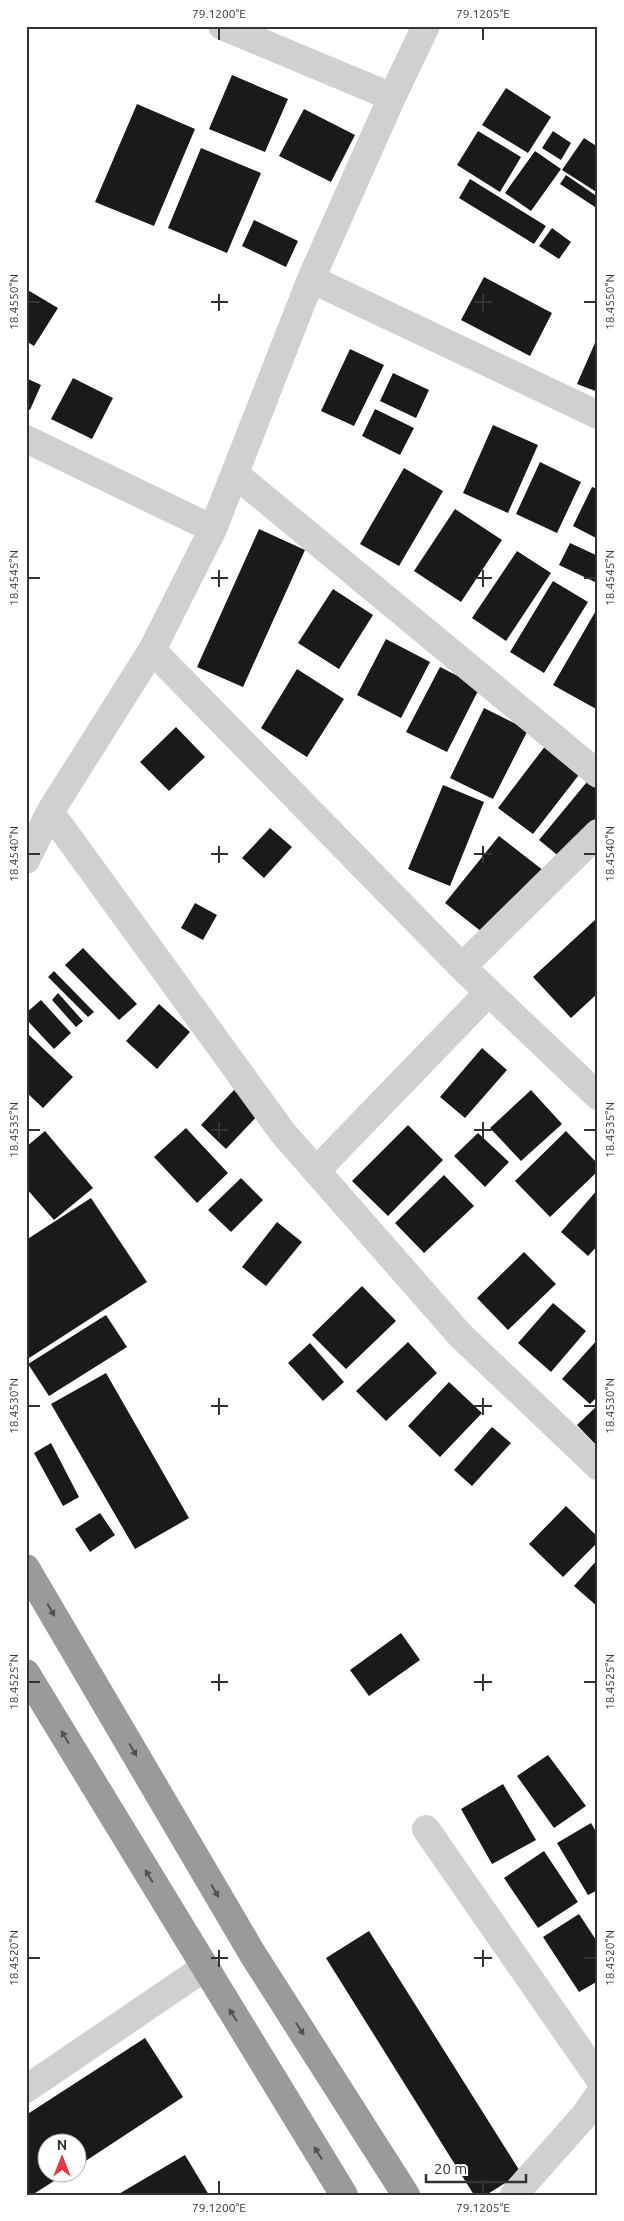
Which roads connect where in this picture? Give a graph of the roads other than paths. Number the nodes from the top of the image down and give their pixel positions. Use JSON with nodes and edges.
{"nodes":[{"id":1,"x":222,"y":26,"type":"edge"},
{"id":2,"x":426,"y":26,"type":"edge"},
{"id":3,"x":392,"y":97,"type":"junction"},
{"id":4,"x":311,"y":279,"type":"junction"},
{"id":5,"x":598,"y":415,"type":"edge"},
{"id":6,"x":26,"y":439,"type":"edge"},
{"id":7,"x":235,"y":474,"type":"junction"},
{"id":8,"x":213,"y":529,"type":"junction"},
{"id":9,"x":152,"y":650,"type":"junction"},
{"id":10,"x":598,"y":774,"type":"edge"},
{"id":11,"x":50,"y":812,"type":"junction"},
{"id":12,"x":598,"y":833,"type":"edge"},
{"id":13,"x":26,"y":860,"type":"edge"},
{"id":14,"x":462,"y":968,"type":"junction"},
{"id":15,"x":489,"y":992,"type":"junction"},
{"id":16,"x":598,"y":1096,"type":"edge"},
{"id":17,"x":316,"y":1171,"type":"junction"},
{"id":18,"x":598,"y":1466,"type":"edge"},
{"id":19,"x":26,"y":1568,"type":"edge"},
{"id":20,"x":26,"y":1673,"type":"edge"},
{"id":21,"x":426,"y":1829,"type":"dead end"},
{"id":22,"x":204,"y":1968,"type":"junction"},
{"id":23,"x":598,"y":2077,"type":"edge"},
{"id":24,"x":26,"y":2089,"type":"edge"},
{"id":25,"x":598,"y":2096,"type":"edge"},
{"id":26,"x":344,"y":2195,"type":"edge"},
{"id":27,"x":406,"y":2195,"type":"edge"},
{"id":28,"x":514,"y":2195,"type":"edge"}],
"edges":[{"from":1,"to":3,"type":"street"},
{"from":2,"to":3,"type":"street"},
{"from":3,"to":4,"type":"street"},
{"from":4,"to":5,"type":"street"},
{"from":4,"to":7,"type":"street"},
{"from":6,"to":8,"type":"street"},
{"from":7,"to":8,"type":"street"},
{"from":7,"to":10,"type":"street"},
{"from":8,"to":9,"type":"street"},
{"from":9,"to":11,"type":"street"},
{"from":9,"to":14,"type":"street"},
{"from":11,"to":13,"type":"street"},
{"from":11,"to":17,"type":"street"},
{"from":12,"to":14,"type":"street"},
{"from":14,"to":15,"type":"street"},
{"from":15,"to":16,"type":"street"},
{"from":15,"to":17,"type":"street"},
{"from":17,"to":18,"type":"street"},
{"from":19,"to":27,"type":"highway","one_way":true},
{"from":22,"to":20,"type":"highway","one_way":true},
{"from":21,"to":23,"type":"street"},
{"from":22,"to":24,"type":"street"},
{"from":26,"to":22,"type":"highway","one_way":true},
{"from":25,"to":28,"type":"street"}]}
